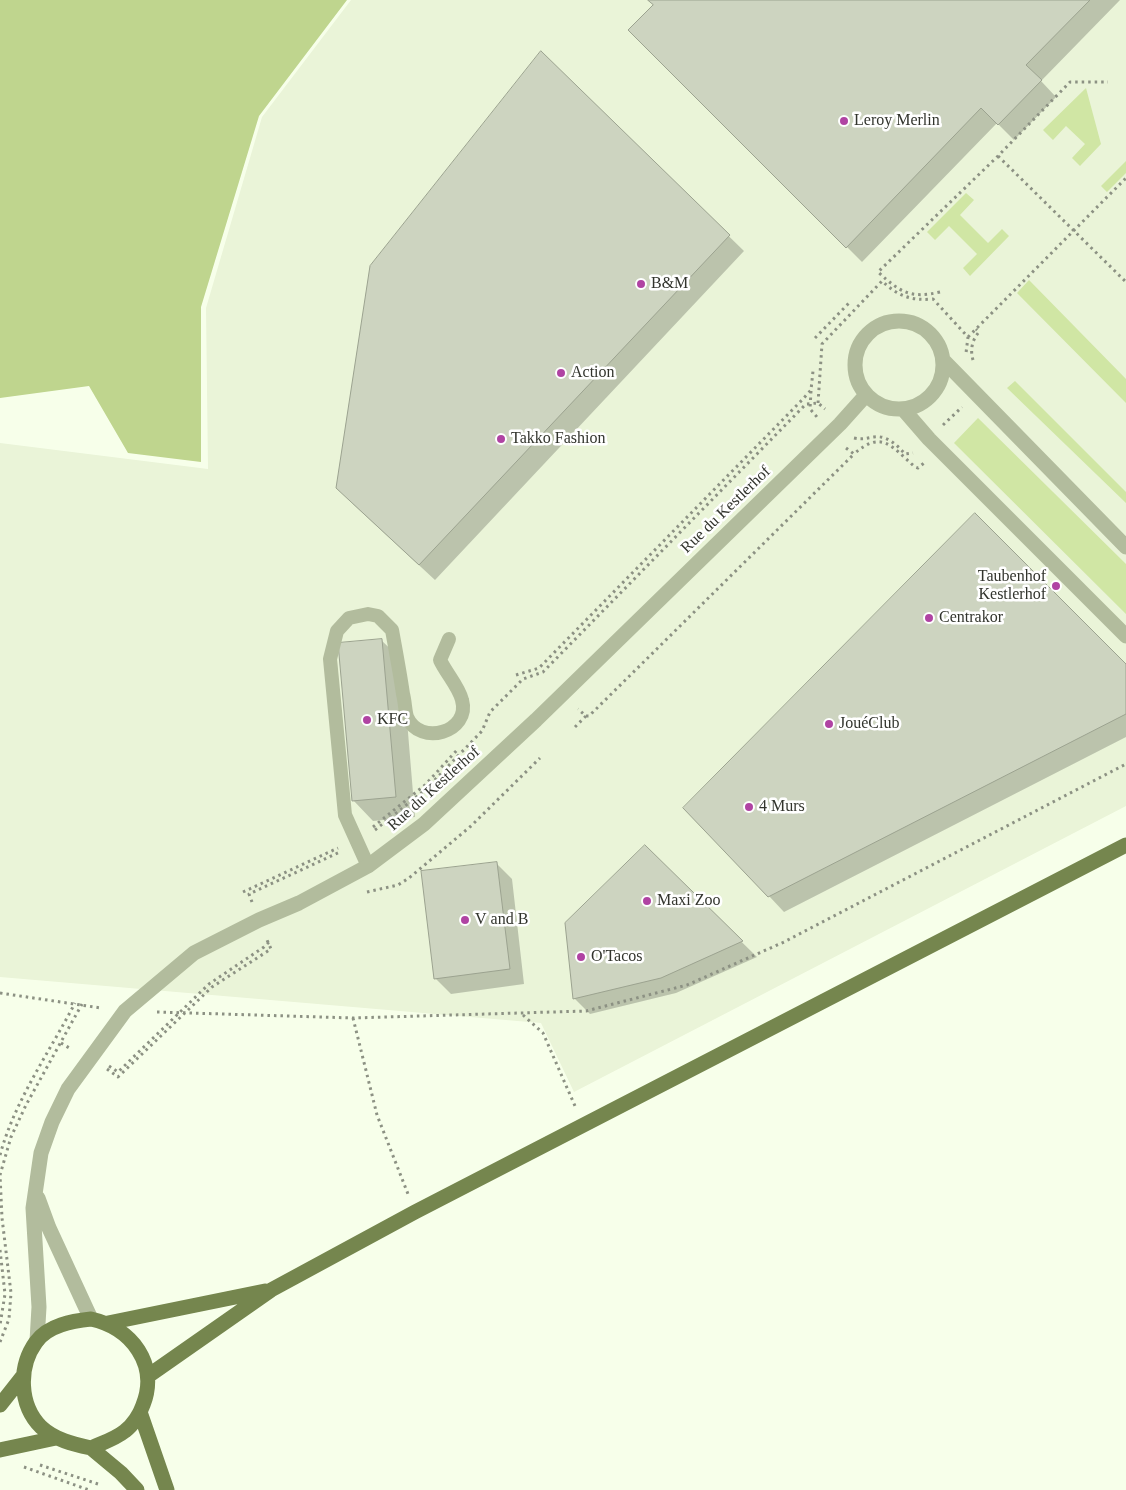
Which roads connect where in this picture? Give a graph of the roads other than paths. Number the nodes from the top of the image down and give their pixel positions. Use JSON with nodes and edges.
{"nodes":[{"id":1,"x":943,"y":360,"type":"junction"},
{"id":2,"x":866,"y":395,"type":"junction"},
{"id":3,"x":903,"y":409,"type":"junction"},
{"id":4,"x":1126,"y":547,"type":"edge"},
{"id":5,"x":1126,"y":636,"type":"edge"},
{"id":6,"x":449,"y":639,"type":"dead end"},
{"id":7,"x":1126,"y":845,"type":"edge"},
{"id":8,"x":368,"y":866,"type":"junction"},
{"id":9,"x":36,"y":1186,"type":"junction"},
{"id":10,"x":271,"y":1290,"type":"junction"},
{"id":11,"x":92,"y":1319,"type":"junction"},
{"id":12,"x":108,"y":1323,"type":"junction"},
{"id":13,"x":36,"y":1341,"type":"junction"},
{"id":14,"x":23,"y":1376,"type":"junction"},
{"id":15,"x":148,"y":1376,"type":"junction"},
{"id":16,"x":0,"y":1405,"type":"edge"},
{"id":17,"x":140,"y":1412,"type":"junction"},
{"id":18,"x":56,"y":1438,"type":"junction"},
{"id":19,"x":90,"y":1448,"type":"junction"},
{"id":20,"x":0,"y":1450,"type":"edge"},
{"id":21,"x":137,"y":1490,"type":"edge"},
{"id":22,"x":167,"y":1490,"type":"edge"}],
"edges":[{"from":1,"to":2,"type":"street"},
{"from":1,"to":3,"type":"street"},
{"from":1,"to":4,"type":"street"},
{"from":2,"to":3,"type":"street"},
{"from":2,"to":8,"type":"street","name":"Rue du Kestlerhof"},
{"from":3,"to":5,"type":"street"},
{"from":6,"to":8,"type":"lane"},
{"from":7,"to":10,"type":"main road"},
{"from":8,"to":9,"type":"street","name":"Rue du Kestlerhof"},
{"from":9,"to":11,"type":"street"},
{"from":9,"to":13,"type":"street","name":"Rue du Kestlerhof"},
{"from":10,"to":12,"type":"main road"},
{"from":10,"to":15,"type":"main road"},
{"from":11,"to":12,"type":"main road"},
{"from":11,"to":13,"type":"main road"},
{"from":12,"to":15,"type":"main road"},
{"from":13,"to":14,"type":"main road"},
{"from":14,"to":16,"type":"main road"},
{"from":14,"to":18,"type":"main road"},
{"from":15,"to":17,"type":"main road"},
{"from":17,"to":19,"type":"main road"},
{"from":17,"to":22,"type":"main road"},
{"from":18,"to":19,"type":"main road"},
{"from":18,"to":20,"type":"main road"},
{"from":19,"to":21,"type":"main road"}]}
